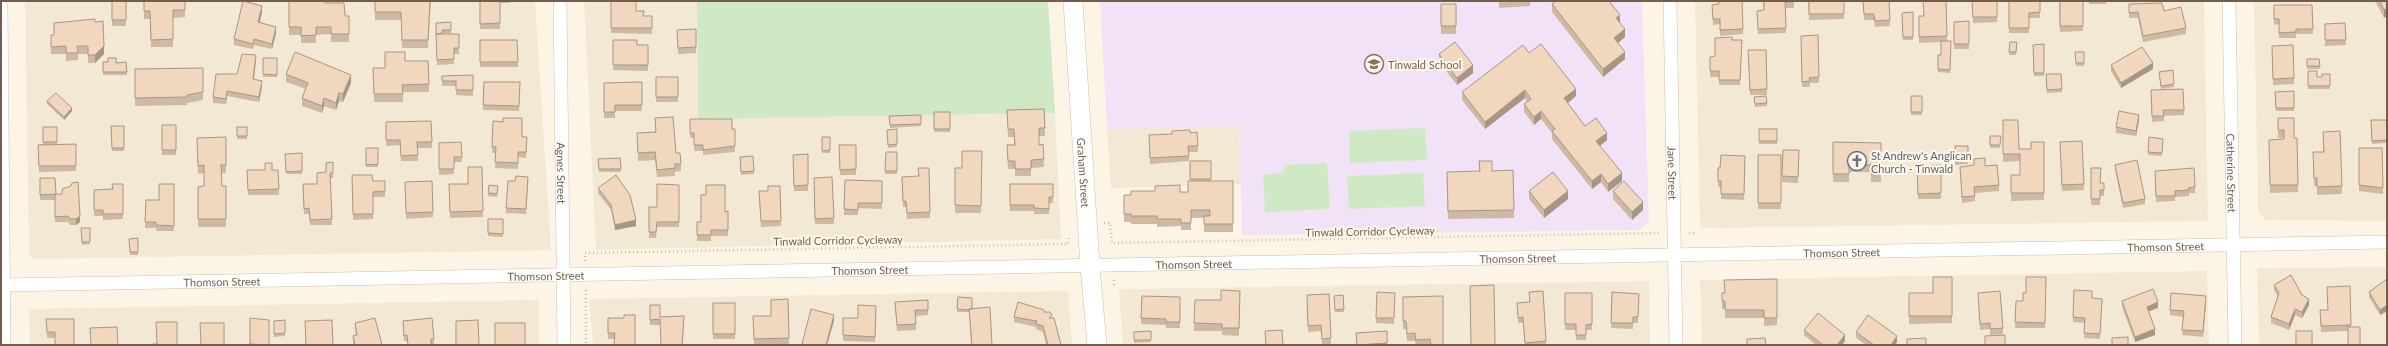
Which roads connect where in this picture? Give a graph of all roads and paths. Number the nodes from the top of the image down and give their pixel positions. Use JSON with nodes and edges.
{"nodes":[{"id":1,"x":560,"y":1,"type":"edge"},
{"id":2,"x":1073,"y":1,"type":"edge"},
{"id":3,"x":1670,"y":1,"type":"edge"},
{"id":4,"x":2229,"y":1,"type":"edge"},
{"id":5,"x":1,"y":7,"type":"edge"},
{"id":6,"x":1106,"y":223,"type":"dead end"},
{"id":7,"x":1068,"y":232,"type":"dead end"},
{"id":8,"x":1653,"y":233,"type":"dead end"},
{"id":9,"x":2387,"y":242,"type":"edge"},
{"id":10,"x":1112,"y":243,"type":"junction"},
{"id":11,"x":2233,"y":245,"type":"junction"},
{"id":12,"x":1112,"y":247,"type":"dead end"},
{"id":13,"x":585,"y":253,"type":"dead end"},
{"id":14,"x":1673,"y":255,"type":"junction"},
{"id":15,"x":1090,"y":266,"type":"junction"},
{"id":16,"x":563,"y":275,"type":"junction"},
{"id":17,"x":2,"y":285,"type":"edge"},
{"id":18,"x":586,"y":294,"type":"dead end"},
{"id":19,"x":4,"y":345,"type":"edge"},
{"id":20,"x":564,"y":345,"type":"edge"},
{"id":21,"x":586,"y":345,"type":"edge"},
{"id":22,"x":1097,"y":345,"type":"edge"},
{"id":23,"x":1676,"y":345,"type":"edge"},
{"id":24,"x":2235,"y":345,"type":"edge"}],
"edges":[{"from":1,"to":16,"type":"street","name":"Agnes Street"},
{"from":2,"to":15,"type":"street","name":"Graham Street"},
{"from":3,"to":14,"type":"street","name":"Jane Street"},
{"from":4,"to":11,"type":"street","name":"Catherine Street"},
{"from":5,"to":17,"type":"street"},
{"from":6,"to":10,"type":"path"},
{"from":7,"to":13,"type":"path","name":"Tinwald Corridor Cycleway"},
{"from":8,"to":10,"type":"path","name":"Tinwald Corridor Cycleway"},
{"from":9,"to":11,"type":"street","name":"Thomson Street"},
{"from":10,"to":12,"type":"path"},
{"from":11,"to":14,"type":"street","name":"Thomson Street"},
{"from":11,"to":24,"type":"street","name":"Catherine Street"},
{"from":14,"to":15,"type":"street","name":"Thomson Street"},
{"from":14,"to":23,"type":"street","name":"Jane Street"},
{"from":15,"to":16,"type":"street","name":"Thomson Street"},
{"from":15,"to":22,"type":"street","name":"Graham Street"},
{"from":16,"to":17,"type":"street","name":"Thomson Street"},
{"from":16,"to":20,"type":"street","name":"Agnes Street"},
{"from":17,"to":19,"type":"street"},
{"from":18,"to":21,"type":"path"}]}
